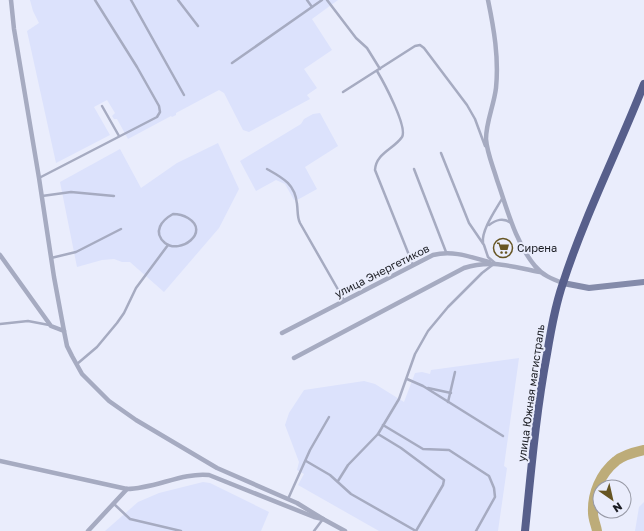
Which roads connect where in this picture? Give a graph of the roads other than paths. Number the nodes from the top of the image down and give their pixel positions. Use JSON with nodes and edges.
{"nodes":[{"id":1,"x":11,"y":0,"type":"edge"},
{"id":2,"x":95,"y":0,"type":"edge"},
{"id":3,"x":131,"y":0,"type":"edge"},
{"id":4,"x":178,"y":0,"type":"edge"},
{"id":5,"x":307,"y":0,"type":"edge"},
{"id":6,"x":322,"y":0,"type":"edge"},
{"id":7,"x":328,"y":0,"type":"edge"},
{"id":8,"x":488,"y":0,"type":"edge"},
{"id":9,"x":312,"y":7,"type":"junction"},
{"id":10,"x":198,"y":26,"type":"dead end"},
{"id":11,"x":232,"y":63,"type":"dead end"},
{"id":12,"x":380,"y":69,"type":"junction"},
{"id":13,"x":377,"y":71,"type":"junction"},
{"id":14,"x":644,"y":84,"type":"edge"},
{"id":15,"x":343,"y":92,"type":"dead end"},
{"id":16,"x":184,"y":95,"type":"dead end"},
{"id":17,"x":102,"y":106,"type":"dead end"},
{"id":18,"x":119,"y":136,"type":"junction"},
{"id":19,"x":441,"y":153,"type":"dead end"},
{"id":20,"x":488,"y":153,"type":"junction"},
{"id":21,"x":267,"y":169,"type":"dead end"},
{"id":22,"x":414,"y":170,"type":"dead end"},
{"id":23,"x":39,"y":178,"type":"junction"},
{"id":24,"x":42,"y":196,"type":"junction"},
{"id":25,"x":114,"y":196,"type":"dead end"},
{"id":26,"x":503,"y":197,"type":"junction"},
{"id":27,"x":514,"y":228,"type":"junction"},
{"id":28,"x":121,"y":229,"type":"dead end"},
{"id":29,"x":486,"y":229,"type":"junction"},
{"id":30,"x":168,"y":245,"type":"junction"},
{"id":31,"x":484,"y":246,"type":"junction"},
{"id":32,"x":446,"y":252,"type":"junction"},
{"id":33,"x":0,"y":255,"type":"edge"},
{"id":34,"x":51,"y":258,"type":"junction"},
{"id":35,"x":495,"y":263,"type":"junction"},
{"id":36,"x":413,"y":265,"type":"junction"},
{"id":37,"x":540,"y":272,"type":"junction"},
{"id":38,"x":644,"y":282,"type":"edge"},
{"id":39,"x":563,"y":283,"type":"junction"},
{"id":40,"x":344,"y":300,"type":"junction"},
{"id":41,"x":0,"y":324,"type":"edge"},
{"id":42,"x":51,"y":326,"type":"junction"},
{"id":43,"x":64,"y":331,"type":"junction"},
{"id":44,"x":282,"y":333,"type":"dead end"},
{"id":45,"x":294,"y":358,"type":"dead end"},
{"id":46,"x":76,"y":364,"type":"junction"},
{"id":47,"x":455,"y":372,"type":"dead end"},
{"id":48,"x":406,"y":379,"type":"junction"},
{"id":49,"x":426,"y":388,"type":"junction"},
{"id":50,"x":451,"y":393,"type":"junction"},
{"id":51,"x":448,"y":402,"type":"junction"},
{"id":52,"x":330,"y":417,"type":"dead end"},
{"id":53,"x":383,"y":425,"type":"junction"},
{"id":54,"x":378,"y":434,"type":"junction"},
{"id":55,"x":503,"y":436,"type":"dead end"},
{"id":56,"x":0,"y":461,"type":"edge"},
{"id":57,"x":306,"y":461,"type":"junction"},
{"id":58,"x":338,"y":481,"type":"junction"},
{"id":59,"x":127,"y":489,"type":"junction"},
{"id":60,"x":288,"y":499,"type":"junction"},
{"id":61,"x":114,"y":504,"type":"junction"},
{"id":62,"x":323,"y":519,"type":"junction"},
{"id":63,"x":88,"y":531,"type":"edge"},
{"id":64,"x":181,"y":531,"type":"edge"},
{"id":65,"x":314,"y":531,"type":"edge"},
{"id":66,"x":345,"y":531,"type":"edge"},
{"id":67,"x":416,"y":531,"type":"edge"},
{"id":68,"x":476,"y":531,"type":"edge"},
{"id":69,"x":525,"y":531,"type":"edge"}],
"edges":[{"from":1,"to":23,"type":"street"},
{"from":2,"to":18,"type":"lane"},
{"from":3,"to":16,"type":"lane"},
{"from":4,"to":10,"type":"lane"},
{"from":5,"to":9,"type":"lane"},
{"from":6,"to":9,"type":"lane"},
{"from":7,"to":12,"type":"lane"},
{"from":8,"to":20,"type":"street"},
{"from":9,"to":11,"type":"lane"},
{"from":12,"to":13,"type":"lane"},
{"from":12,"to":20,"type":"lane"},
{"from":13,"to":15,"type":"lane"},
{"from":13,"to":36,"type":"lane"},
{"from":14,"to":39,"type":"highway","name":"улица Южная магистраль"},
{"from":17,"to":18,"type":"lane"},
{"from":18,"to":23,"type":"lane"},
{"from":19,"to":31,"type":"lane"},
{"from":20,"to":26,"type":"street"},
{"from":21,"to":40,"type":"lane"},
{"from":22,"to":32,"type":"lane"},
{"from":23,"to":24,"type":"street"},
{"from":24,"to":25,"type":"lane"},
{"from":24,"to":34,"type":"street"},
{"from":26,"to":27,"type":"street"},
{"from":26,"to":29,"type":"lane"},
{"from":27,"to":29,"type":"lane"},
{"from":27,"to":37,"type":"street"},
{"from":28,"to":34,"type":"lane"},
{"from":29,"to":31,"type":"lane"},
{"from":30,"to":30,"type":"lane"},
{"from":30,"to":46,"type":"lane"},
{"from":31,"to":35,"type":"lane"},
{"from":32,"to":35,"type":"street","name":"улица Энергетиков"},
{"from":32,"to":36,"type":"street","name":"улица Энергетиков"},
{"from":33,"to":42,"type":"street"},
{"from":34,"to":43,"type":"street"},
{"from":35,"to":37,"type":"street"},
{"from":35,"to":45,"type":"street"},
{"from":35,"to":48,"type":"lane"},
{"from":36,"to":40,"type":"street","name":"улица Энергетиков"},
{"from":37,"to":39,"type":"street"},
{"from":38,"to":39,"type":"street"},
{"from":39,"to":69,"type":"highway","name":"улица Южная магистраль"},
{"from":40,"to":44,"type":"street","name":"улица Энергетиков"},
{"from":41,"to":42,"type":"lane"},
{"from":42,"to":43,"type":"street"},
{"from":43,"to":46,"type":"street"},
{"from":46,"to":60,"type":"street"},
{"from":47,"to":50,"type":"lane"},
{"from":48,"to":49,"type":"lane"},
{"from":48,"to":53,"type":"lane"},
{"from":49,"to":50,"type":"lane"},
{"from":49,"to":51,"type":"lane"},
{"from":50,"to":51,"type":"lane"},
{"from":51,"to":55,"type":"lane"},
{"from":52,"to":57,"type":"lane"},
{"from":53,"to":54,"type":"lane"},
{"from":53,"to":68,"type":"lane"},
{"from":54,"to":58,"type":"lane"},
{"from":54,"to":67,"type":"lane"},
{"from":56,"to":59,"type":"street"},
{"from":57,"to":58,"type":"lane"},
{"from":57,"to":60,"type":"lane"},
{"from":58,"to":67,"type":"lane"},
{"from":59,"to":61,"type":"street"},
{"from":59,"to":62,"type":"street"},
{"from":60,"to":62,"type":"street"},
{"from":61,"to":63,"type":"street"},
{"from":61,"to":64,"type":"lane"},
{"from":62,"to":65,"type":"lane"},
{"from":62,"to":66,"type":"street"}]}
